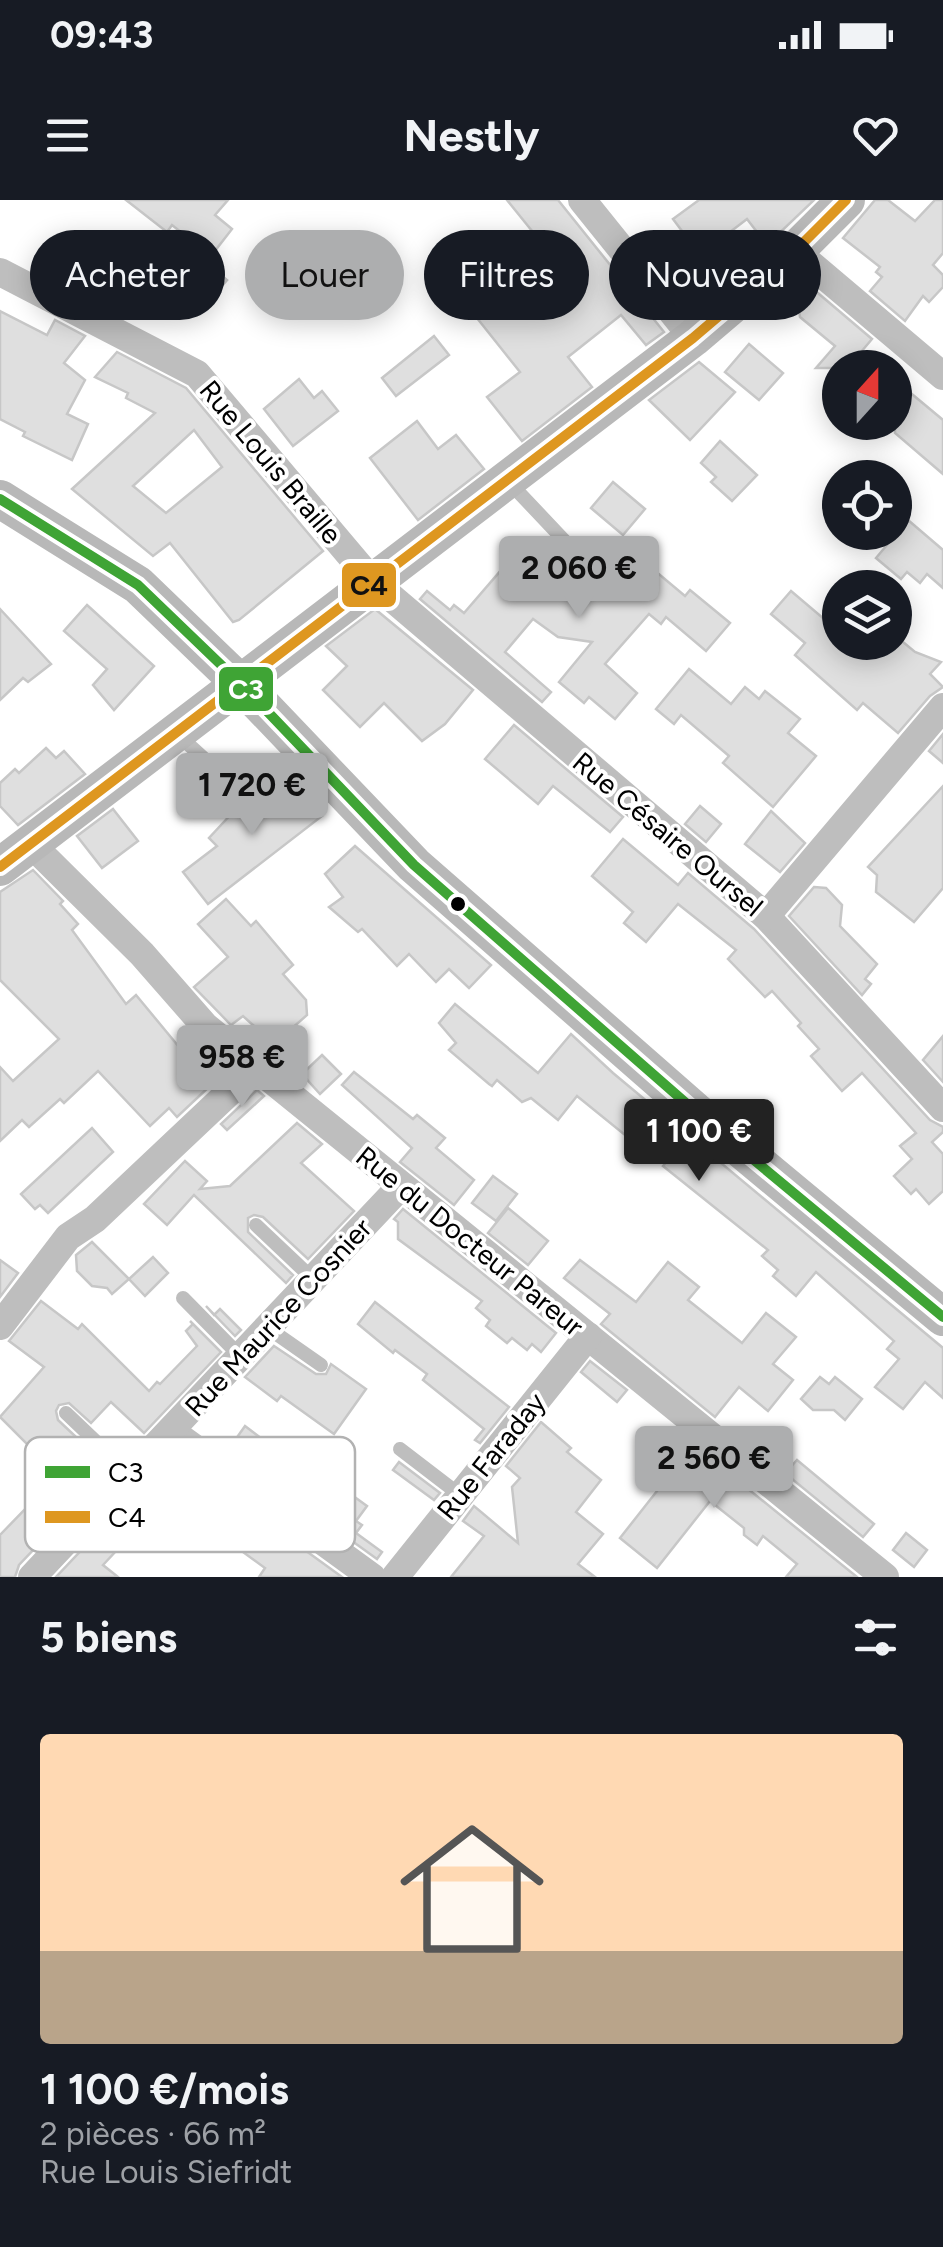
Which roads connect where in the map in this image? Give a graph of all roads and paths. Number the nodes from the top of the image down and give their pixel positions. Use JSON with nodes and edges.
{"nodes":[{"id":1,"x":582,"y":200,"type":"edge"},
{"id":2,"x":846,"y":200,"type":"edge"},
{"id":3,"x":817,"y":230,"type":"edge"},
{"id":4,"x":0,"y":272,"type":"edge"},
{"id":5,"x":821,"y":272,"type":"edge"},
{"id":6,"x":714,"y":320,"type":"edge"},
{"id":7,"x":693,"y":338,"type":"junction"},
{"id":8,"x":943,"y":376,"type":"edge"},
{"id":9,"x":508,"y":482,"type":"junction"},
{"id":10,"x":0,"y":498,"type":"edge"},
{"id":11,"x":576,"y":553,"type":"dead end"},
{"id":12,"x":372,"y":581,"type":"junction"},
{"id":13,"x":242,"y":685,"type":"junction"},
{"id":14,"x":943,"y":708,"type":"edge"},
{"id":15,"x":176,"y":734,"type":"junction"},
{"id":16,"x":221,"y":774,"type":"dead end"},
{"id":17,"x":30,"y":844,"type":"junction"},
{"id":18,"x":0,"y":867,"type":"edge"},
{"id":19,"x":766,"y":916,"type":"junction"},
{"id":20,"x":255,"y":1068,"type":"junction"},
{"id":21,"x":943,"y":1108,"type":"edge"},
{"id":22,"x":400,"y":1187,"type":"junction"},
{"id":23,"x":256,"y":1226,"type":"dead end"},
{"id":24,"x":313,"y":1279,"type":"junction"},
{"id":25,"x":183,"y":1298,"type":"dead end"},
{"id":26,"x":943,"y":1317,"type":"edge"},
{"id":27,"x":0,"y":1326,"type":"edge"},
{"id":28,"x":268,"y":1328,"type":"junction"},
{"id":29,"x":588,"y":1336,"type":"junction"},
{"id":30,"x":241,"y":1356,"type":"junction"},
{"id":31,"x":320,"y":1365,"type":"dead end"},
{"id":32,"x":66,"y":1413,"type":"dead end"},
{"id":33,"x":171,"y":1431,"type":"junction"},
{"id":34,"x":91,"y":1437,"type":"edge"},
{"id":35,"x":165,"y":1437,"type":"edge"},
{"id":36,"x":179,"y":1437,"type":"edge"},
{"id":37,"x":400,"y":1450,"type":"dead end"},
{"id":38,"x":460,"y":1495,"type":"junction"},
{"id":39,"x":56,"y":1552,"type":"edge"},
{"id":40,"x":338,"y":1552,"type":"edge"},
{"id":41,"x":32,"y":1577,"type":"edge"},
{"id":42,"x":372,"y":1577,"type":"edge"},
{"id":43,"x":394,"y":1577,"type":"edge"},
{"id":44,"x":884,"y":1577,"type":"edge"}],
"edges":[{"from":1,"to":7,"type":"street"},
{"from":2,"to":3,"type":"street"},
{"from":4,"to":12,"type":"street","name":"Rue Louis Braille"},
{"from":5,"to":8,"type":"street"},
{"from":6,"to":7,"type":"street"},
{"from":7,"to":9,"type":"street"},
{"from":9,"to":11,"type":"lane"},
{"from":9,"to":12,"type":"street"},
{"from":10,"to":13,"type":"street"},
{"from":12,"to":13,"type":"street"},
{"from":12,"to":19,"type":"street","name":"Rue Césaire Oursel"},
{"from":13,"to":15,"type":"street"},
{"from":13,"to":26,"type":"street"},
{"from":14,"to":19,"type":"street"},
{"from":15,"to":16,"type":"lane"},
{"from":15,"to":17,"type":"street"},
{"from":17,"to":18,"type":"street"},
{"from":17,"to":20,"type":"street","name":"Rue du Docteur Pareur"},
{"from":19,"to":21,"type":"street","name":"Rue Césaire Oursel"},
{"from":20,"to":22,"type":"street","name":"Rue du Docteur Pareur"},
{"from":20,"to":27,"type":"street"},
{"from":22,"to":24,"type":"street","name":"Rue Maurice Cosnier"},
{"from":22,"to":29,"type":"street","name":"Rue du Docteur Pareur"},
{"from":23,"to":24,"type":"lane"},
{"from":24,"to":28,"type":"street","name":"Rue Maurice Cosnier"},
{"from":25,"to":30,"type":"lane"},
{"from":28,"to":30,"type":"street","name":"Rue Maurice Cosnier"},
{"from":28,"to":31,"type":"lane"},
{"from":29,"to":38,"type":"street","name":"Rue Faraday"},
{"from":29,"to":44,"type":"street","name":"Rue du Docteur Pareur"},
{"from":30,"to":33,"type":"street","name":"Rue Maurice Cosnier"},
{"from":32,"to":34,"type":"lane"},
{"from":33,"to":35,"type":"street","name":"Rue Maurice Cosnier"},
{"from":33,"to":36,"type":"street"},
{"from":37,"to":38,"type":"lane"},
{"from":38,"to":43,"type":"street","name":"Rue Faraday"},
{"from":39,"to":41,"type":"street","name":"Rue Maurice Cosnier"},
{"from":40,"to":42,"type":"street"}]}
